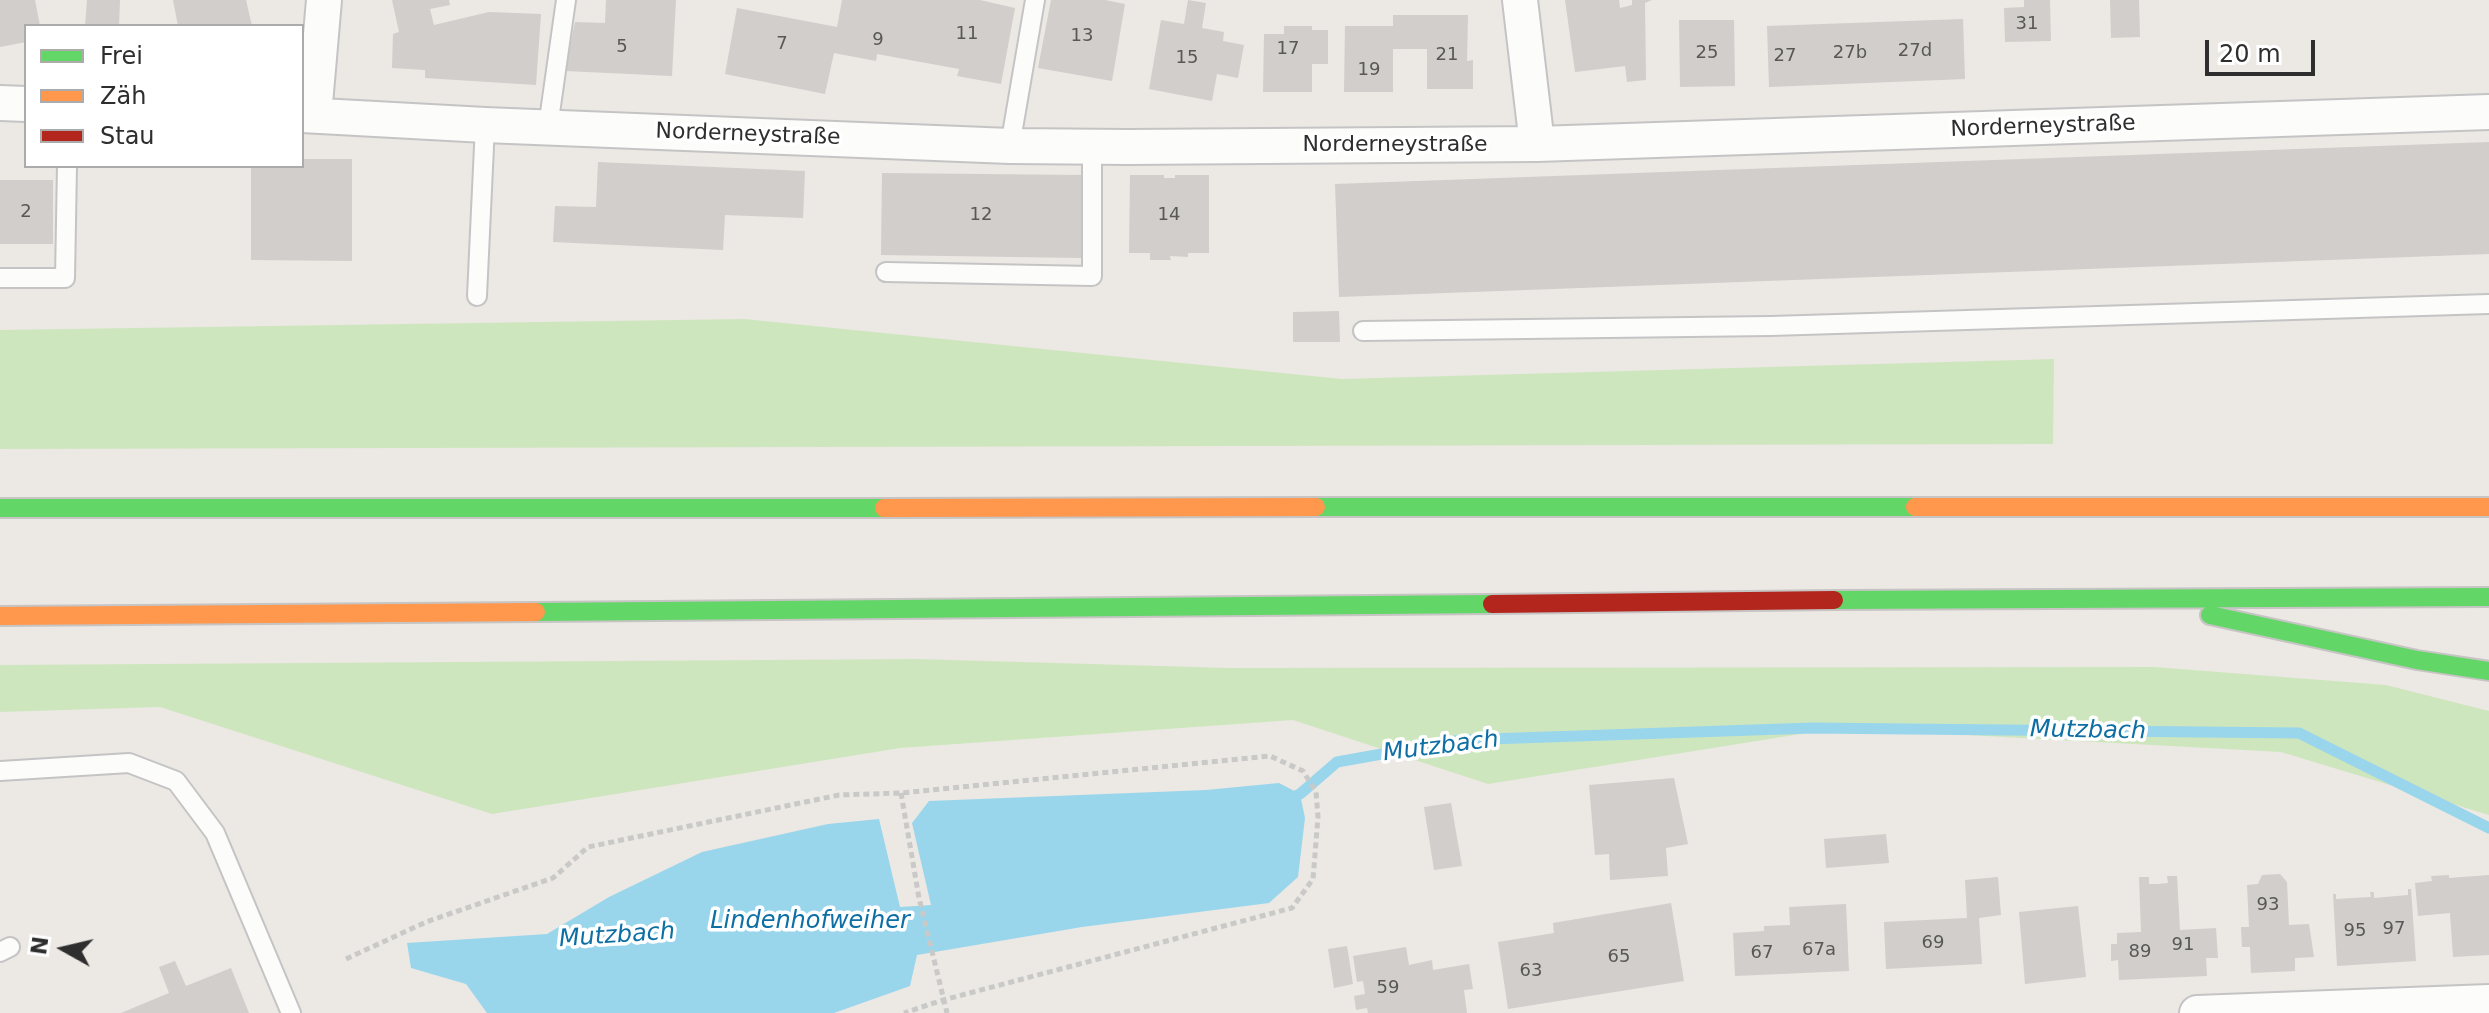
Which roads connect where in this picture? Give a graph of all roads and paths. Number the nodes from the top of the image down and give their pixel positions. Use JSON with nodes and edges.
{"nodes":[{"id":1,"x":324,"y":0,"type":"edge"},
{"id":2,"x":566,"y":0,"type":"edge"},
{"id":3,"x":1035,"y":0,"type":"edge"},
{"id":4,"x":1520,"y":0,"type":"edge"},
{"id":5,"x":0,"y":103,"type":"edge"},
{"id":6,"x":24,"y":104,"type":"edge"},
{"id":7,"x":2489,"y":112,"type":"edge"},
{"id":8,"x":308,"y":115,"type":"edge"},
{"id":9,"x":485,"y":125,"type":"junction"},
{"id":10,"x":548,"y":127,"type":"junction"},
{"id":11,"x":1537,"y":144,"type":"junction"},
{"id":12,"x":1010,"y":146,"type":"junction"},
{"id":13,"x":1092,"y":147,"type":"junction"},
{"id":14,"x":67,"y":168,"type":"edge"},
{"id":15,"x":886,"y":272,"type":"dead end"},
{"id":16,"x":0,"y":278,"type":"edge"},
{"id":17,"x":477,"y":296,"type":"dead end"},
{"id":18,"x":2489,"y":304,"type":"edge"},
{"id":19,"x":1363,"y":331,"type":"dead end"},
{"id":20,"x":2489,"y":507,"type":"edge"},
{"id":21,"x":0,"y":508,"type":"edge"},
{"id":22,"x":2126,"y":597,"type":"junction"},
{"id":23,"x":2489,"y":597,"type":"edge"},
{"id":24,"x":0,"y":616,"type":"edge"},
{"id":25,"x":2489,"y":671,"type":"edge"},
{"id":26,"x":0,"y":771,"type":"edge"},
{"id":27,"x":901,"y":793,"type":"junction"},
{"id":28,"x":346,"y":959,"type":"dead end"},
{"id":29,"x":943,"y":1000,"type":"junction"},
{"id":30,"x":2489,"y":1002,"type":"edge"},
{"id":31,"x":291,"y":1013,"type":"edge"},
{"id":32,"x":904,"y":1013,"type":"edge"},
{"id":33,"x":947,"y":1013,"type":"edge"},
{"id":34,"x":2197,"y":1013,"type":"edge"}],
"edges":[{"from":1,"to":8,"type":"street"},
{"from":2,"to":10,"type":"lane"},
{"from":3,"to":12,"type":"lane"},
{"from":4,"to":11,"type":"street"},
{"from":5,"to":6,"type":"street"},
{"from":7,"to":11,"type":"street","name":"Norderneystraße"},
{"from":8,"to":9,"type":"street","name":"Norderneystraße"},
{"from":9,"to":10,"type":"street","name":"Norderneystraße"},
{"from":9,"to":17,"type":"lane"},
{"from":10,"to":12,"type":"street","name":"Norderneystraße"},
{"from":11,"to":13,"type":"street","name":"Norderneystraße"},
{"from":12,"to":13,"type":"street","name":"Norderneystraße"},
{"from":13,"to":15,"type":"lane"},
{"from":14,"to":16,"type":"lane"},
{"from":18,"to":19,"type":"lane"},
{"from":20,"to":21,"type":"highway"},
{"from":22,"to":23,"type":"highway"},
{"from":22,"to":24,"type":"highway"},
{"from":22,"to":25,"type":"highway"},
{"from":26,"to":31,"type":"lane"},
{"from":27,"to":28,"type":"path"},
{"from":27,"to":29,"type":"path"},
{"from":27,"to":29,"type":"path"},
{"from":29,"to":32,"type":"path"},
{"from":29,"to":33,"type":"path"},
{"from":30,"to":34,"type":"street"}]}
